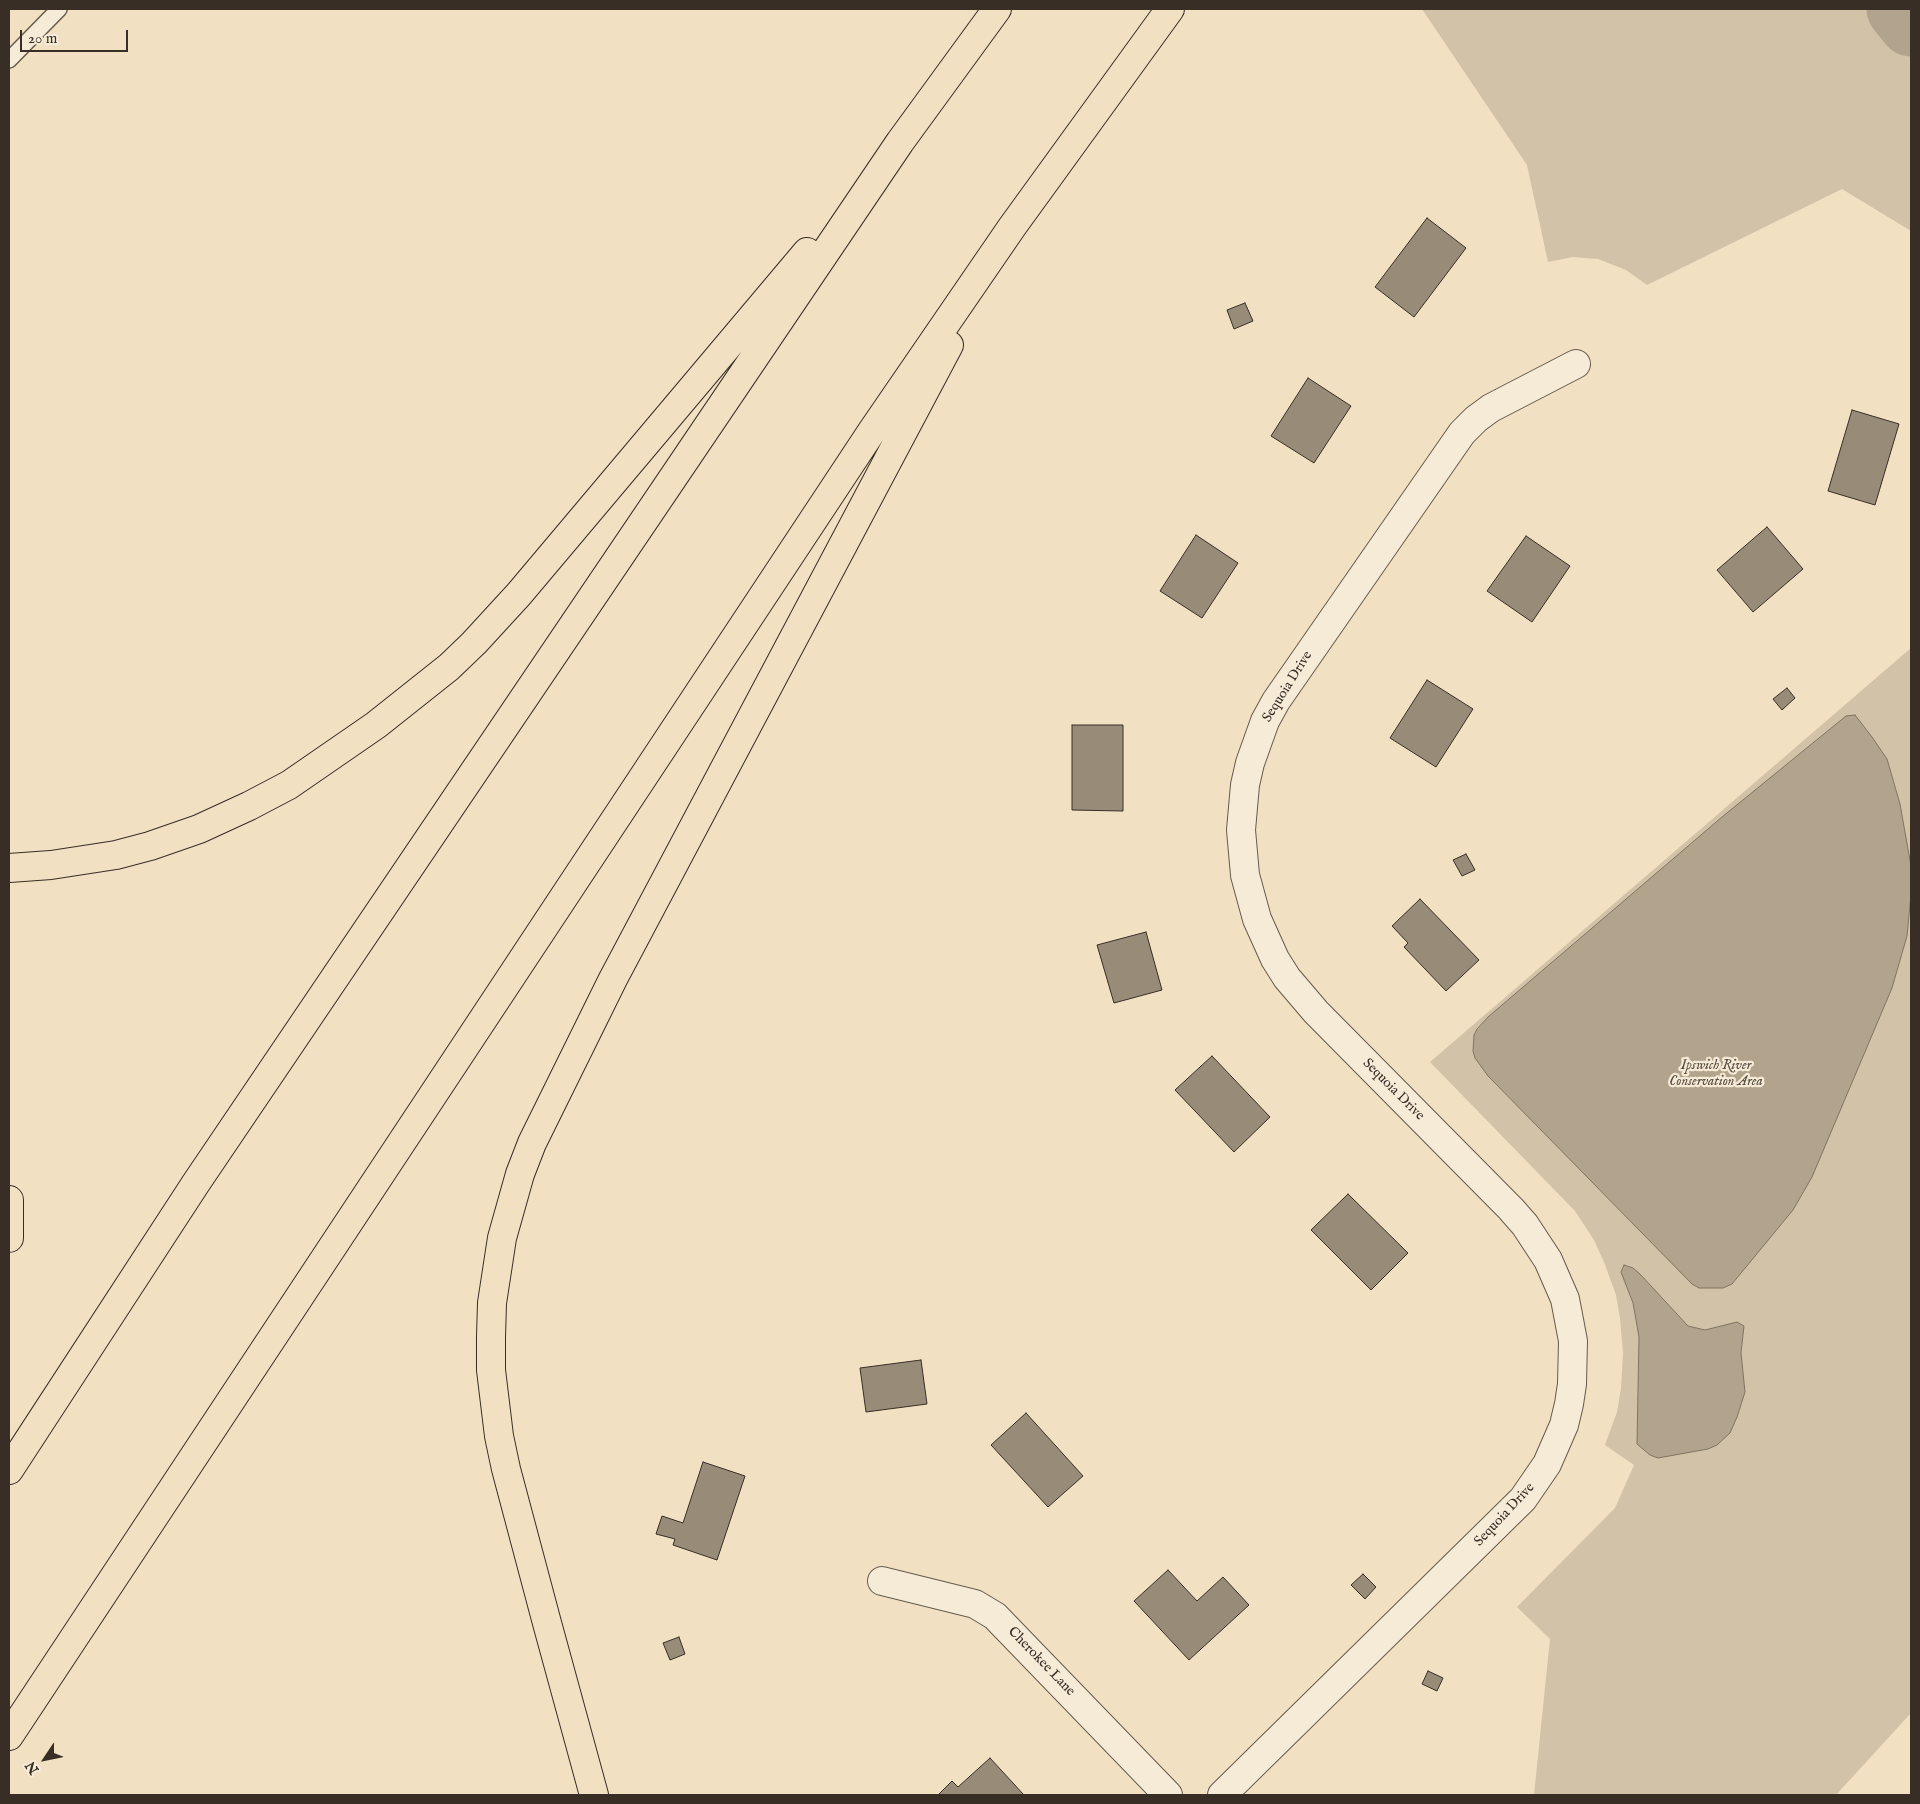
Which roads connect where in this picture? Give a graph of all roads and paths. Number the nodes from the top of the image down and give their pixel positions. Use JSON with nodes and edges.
{"nodes":[{"id":1,"x":58,"y":9,"type":"edge"},
{"id":2,"x":997,"y":9,"type":"edge"},
{"id":3,"x":1170,"y":9,"type":"edge"},
{"id":4,"x":9,"y":60,"type":"edge"},
{"id":5,"x":900,"y":142,"type":"junction"},
{"id":6,"x":1012,"y":227,"type":"junction"},
{"id":7,"x":1576,"y":364,"type":"dead end"},
{"id":8,"x":9,"y":868,"type":"edge"},
{"id":9,"x":9,"y":1200,"type":"edge"},
{"id":10,"x":9,"y":1238,"type":"edge"},
{"id":11,"x":9,"y":1470,"type":"edge"},
{"id":12,"x":882,"y":1581,"type":"dead end"},
{"id":13,"x":9,"y":1736,"type":"edge"},
{"id":14,"x":594,"y":1795,"type":"edge"},
{"id":15,"x":1168,"y":1795,"type":"edge"},
{"id":16,"x":1222,"y":1795,"type":"edge"}],
"edges":[{"from":1,"to":4,"type":"lane"},
{"from":2,"to":5,"type":"highway"},
{"from":3,"to":6,"type":"highway"},
{"from":5,"to":8,"type":"highway"},
{"from":5,"to":11,"type":"highway"},
{"from":6,"to":13,"type":"highway"},
{"from":6,"to":14,"type":"highway"},
{"from":7,"to":16,"type":"street","name":"Sequoia Drive"},
{"from":9,"to":10,"type":"highway"},
{"from":12,"to":15,"type":"street","name":"Cherokee Lane"}]}
